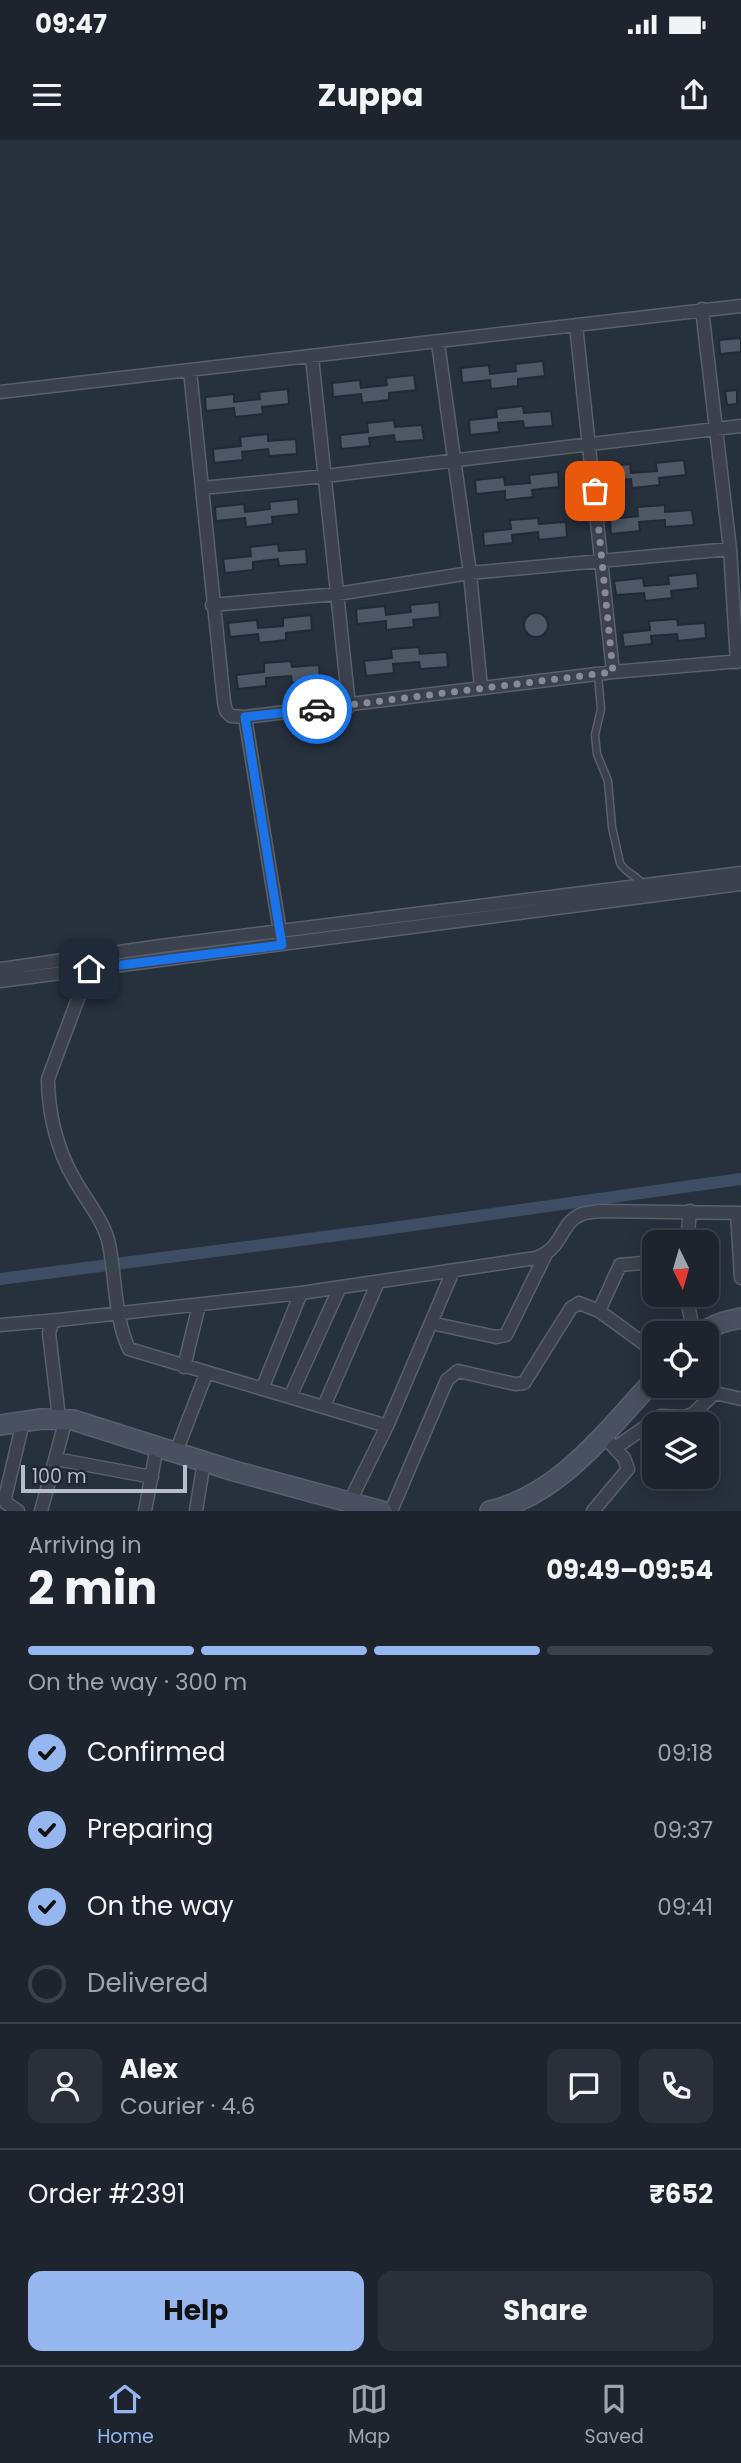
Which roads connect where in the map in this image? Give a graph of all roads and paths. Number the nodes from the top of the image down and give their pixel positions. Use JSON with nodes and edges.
{"nodes":[{"id":1,"x":741,"y":306,"type":"edge"},
{"id":2,"x":702,"y":309,"type":"junction"},
{"id":3,"x":576,"y":326,"type":"junction"},
{"id":4,"x":438,"y":343,"type":"junction"},
{"id":5,"x":312,"y":357,"type":"junction"},
{"id":6,"x":190,"y":371,"type":"junction"},
{"id":7,"x":0,"y":392,"type":"edge"},
{"id":8,"x":741,"y":426,"type":"edge"},
{"id":9,"x":715,"y":429,"type":"junction"},
{"id":10,"x":590,"y":446,"type":"junction"},
{"id":11,"x":455,"y":459,"type":"junction"},
{"id":12,"x":325,"y":476,"type":"junction"},
{"id":13,"x":202,"y":488,"type":"junction"},
{"id":14,"x":730,"y":549,"type":"junction"},
{"id":15,"x":603,"y":559,"type":"junction"},
{"id":16,"x":470,"y":573,"type":"junction"},
{"id":17,"x":337,"y":594,"type":"junction"},
{"id":18,"x":212,"y":605,"type":"junction"},
{"id":19,"x":739,"y":661,"type":"edge"},
{"id":20,"x":613,"y":672,"type":"junction"},
{"id":21,"x":598,"y":675,"type":"junction"},
{"id":22,"x":481,"y":688,"type":"junction"},
{"id":23,"x":349,"y":706,"type":"junction"},
{"id":24,"x":245,"y":717,"type":"junction"},
{"id":25,"x":741,"y":873,"type":"edge"},
{"id":26,"x":741,"y":884,"type":"edge"},
{"id":27,"x":643,"y":885,"type":"junction"},
{"id":28,"x":279,"y":931,"type":"junction"},
{"id":29,"x":282,"y":945,"type":"junction"},
{"id":30,"x":0,"y":969,"type":"edge"},
{"id":31,"x":89,"y":969,"type":"junction"},
{"id":32,"x":0,"y":981,"type":"edge"},
{"id":33,"x":690,"y":1211,"type":"junction"},
{"id":34,"x":739,"y":1213,"type":"edge"},
{"id":35,"x":688,"y":1230,"type":"edge"},
{"id":36,"x":546,"y":1254,"type":"junction"},
{"id":37,"x":642,"y":1263,"type":"edge"},
{"id":38,"x":453,"y":1271,"type":"junction"},
{"id":39,"x":741,"y":1278,"type":"edge"},
{"id":40,"x":378,"y":1282,"type":"junction"},
{"id":41,"x":340,"y":1287,"type":"junction"},
{"id":42,"x":301,"y":1293,"type":"junction"},
{"id":43,"x":199,"y":1306,"type":"junction"},
{"id":44,"x":599,"y":1311,"type":"junction"},
{"id":45,"x":120,"y":1314,"type":"junction"},
{"id":46,"x":741,"y":1318,"type":"edge"},
{"id":47,"x":58,"y":1320,"type":"junction"},
{"id":48,"x":431,"y":1323,"type":"junction"},
{"id":49,"x":719,"y":1324,"type":"edge"},
{"id":50,"x":0,"y":1325,"type":"edge"},
{"id":51,"x":642,"y":1342,"type":"edge"},
{"id":52,"x":184,"y":1367,"type":"junction"},
{"id":53,"x":206,"y":1374,"type":"junction"},
{"id":54,"x":262,"y":1389,"type":"junction"},
{"id":55,"x":642,"y":1396,"type":"edge"},
{"id":56,"x":290,"y":1397,"type":"junction"},
{"id":57,"x":741,"y":1398,"type":"edge"},
{"id":58,"x":324,"y":1406,"type":"junction"},
{"id":59,"x":63,"y":1419,"type":"junction"},
{"id":60,"x":23,"y":1422,"type":"junction"},
{"id":61,"x":0,"y":1425,"type":"edge"},
{"id":62,"x":387,"y":1426,"type":"junction"},
{"id":63,"x":609,"y":1441,"type":"junction"},
{"id":64,"x":167,"y":1449,"type":"junction"},
{"id":65,"x":56,"y":1459,"type":"junction"},
{"id":66,"x":204,"y":1461,"type":"junction"},
{"id":67,"x":152,"y":1477,"type":"junction"},
{"id":68,"x":349,"y":1503,"type":"junction"},
{"id":69,"x":18,"y":1511,"type":"edge"},
{"id":70,"x":41,"y":1511,"type":"edge"},
{"id":71,"x":145,"y":1511,"type":"edge"},
{"id":72,"x":196,"y":1511,"type":"edge"},
{"id":73,"x":382,"y":1511,"type":"edge"},
{"id":74,"x":391,"y":1511,"type":"edge"},
{"id":75,"x":490,"y":1511,"type":"edge"},
{"id":76,"x":593,"y":1511,"type":"edge"}],
"edges":[{"from":1,"to":2,"type":"street"},
{"from":2,"to":3,"type":"street"},
{"from":2,"to":9,"type":"street"},
{"from":3,"to":4,"type":"street"},
{"from":3,"to":10,"type":"street"},
{"from":4,"to":5,"type":"street"},
{"from":4,"to":11,"type":"street"},
{"from":5,"to":6,"type":"street"},
{"from":5,"to":12,"type":"street"},
{"from":6,"to":7,"type":"street"},
{"from":6,"to":13,"type":"street"},
{"from":8,"to":9,"type":"street"},
{"from":9,"to":10,"type":"street"},
{"from":9,"to":14,"type":"street"},
{"from":10,"to":11,"type":"street"},
{"from":10,"to":15,"type":"street"},
{"from":11,"to":12,"type":"street"},
{"from":11,"to":16,"type":"street"},
{"from":12,"to":13,"type":"street"},
{"from":12,"to":17,"type":"street"},
{"from":13,"to":18,"type":"street"},
{"from":14,"to":15,"type":"street"},
{"from":14,"to":19,"type":"street"},
{"from":15,"to":16,"type":"street"},
{"from":15,"to":20,"type":"street"},
{"from":16,"to":17,"type":"street"},
{"from":16,"to":22,"type":"street"},
{"from":17,"to":18,"type":"street"},
{"from":17,"to":23,"type":"street"},
{"from":18,"to":24,"type":"street"},
{"from":19,"to":20,"type":"street"},
{"from":20,"to":21,"type":"street"},
{"from":21,"to":22,"type":"street"},
{"from":21,"to":27,"type":"lane"},
{"from":22,"to":23,"type":"street"},
{"from":23,"to":24,"type":"street"},
{"from":24,"to":28,"type":"street"},
{"from":25,"to":27,"type":"street"},
{"from":26,"to":29,"type":"street"},
{"from":27,"to":28,"type":"street"},
{"from":28,"to":29,"type":"street"},
{"from":28,"to":30,"type":"street"},
{"from":29,"to":31,"type":"street"},
{"from":31,"to":32,"type":"street"},
{"from":31,"to":45,"type":"street"},
{"from":33,"to":34,"type":"street"},
{"from":33,"to":35,"type":"street"},
{"from":33,"to":36,"type":"street"},
{"from":34,"to":39,"type":"street"},
{"from":36,"to":38,"type":"street"},
{"from":36,"to":48,"type":"street"},
{"from":37,"to":44,"type":"street"},
{"from":38,"to":40,"type":"street"},
{"from":38,"to":48,"type":"street"},
{"from":40,"to":41,"type":"street"},
{"from":40,"to":58,"type":"street"},
{"from":41,"to":42,"type":"street"},
{"from":41,"to":56,"type":"street"},
{"from":42,"to":43,"type":"street"},
{"from":42,"to":54,"type":"street"},
{"from":43,"to":45,"type":"street"},
{"from":43,"to":52,"type":"street"},
{"from":44,"to":51,"type":"street"},
{"from":44,"to":74,"type":"street"},
{"from":45,"to":47,"type":"street"},
{"from":45,"to":52,"type":"street"},
{"from":46,"to":49,"type":"street"},
{"from":47,"to":50,"type":"street"},
{"from":47,"to":59,"type":"street"},
{"from":48,"to":62,"type":"street"},
{"from":52,"to":53,"type":"street"},
{"from":53,"to":54,"type":"street"},
{"from":53,"to":64,"type":"street"},
{"from":54,"to":56,"type":"street"},
{"from":55,"to":63,"type":"street"},
{"from":56,"to":58,"type":"street"},
{"from":57,"to":63,"type":"street"},
{"from":58,"to":62,"type":"street"},
{"from":59,"to":60,"type":"street"},
{"from":59,"to":64,"type":"street"},
{"from":59,"to":65,"type":"street"},
{"from":60,"to":61,"type":"street"},
{"from":60,"to":69,"type":"street"},
{"from":62,"to":68,"type":"street"},
{"from":63,"to":75,"type":"street"},
{"from":63,"to":76,"type":"street"},
{"from":64,"to":66,"type":"street"},
{"from":64,"to":67,"type":"street"},
{"from":65,"to":67,"type":"street"},
{"from":65,"to":70,"type":"street"},
{"from":66,"to":68,"type":"street"},
{"from":66,"to":72,"type":"street"},
{"from":67,"to":71,"type":"street"},
{"from":68,"to":73,"type":"street"}]}
